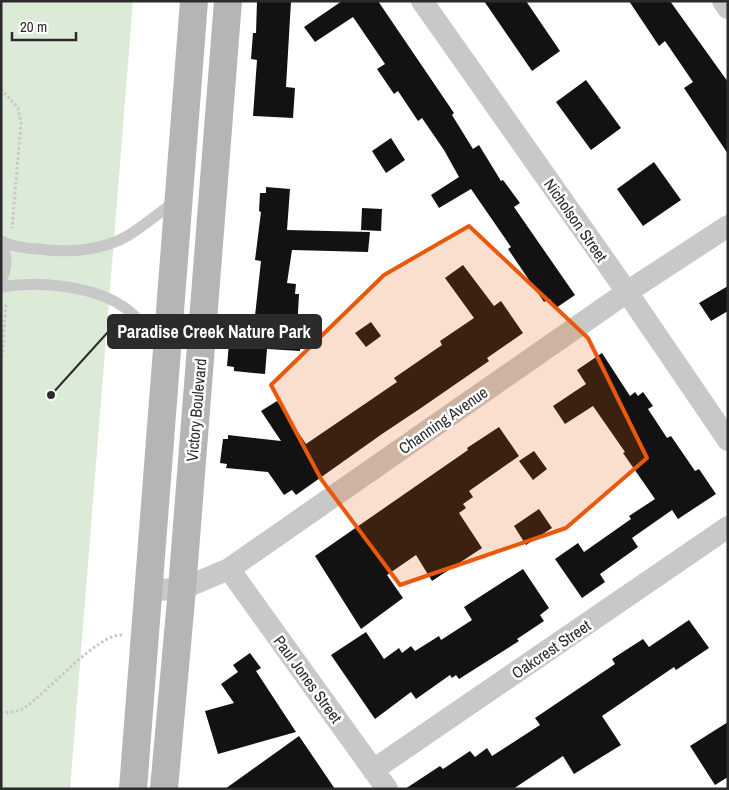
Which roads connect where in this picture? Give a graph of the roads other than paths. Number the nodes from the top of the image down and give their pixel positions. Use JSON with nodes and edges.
{"nodes":[{"id":1,"x":194,"y":1,"type":"edge"},
{"id":2,"x":228,"y":1,"type":"edge"},
{"id":3,"x":422,"y":1,"type":"edge"},
{"id":4,"x":723,"y":1,"type":"edge"},
{"id":5,"x":728,"y":8,"type":"edge"},
{"id":6,"x":179,"y":198,"type":"junction"},
{"id":7,"x":728,"y":226,"type":"edge"},
{"id":8,"x":1,"y":242,"type":"edge"},
{"id":9,"x":1,"y":280,"type":"edge"},
{"id":10,"x":1,"y":287,"type":"edge"},
{"id":11,"x":627,"y":292,"type":"junction"},
{"id":12,"x":167,"y":356,"type":"junction"},
{"id":13,"x":728,"y":440,"type":"edge"},
{"id":14,"x":728,"y":527,"type":"edge"},
{"id":15,"x":229,"y":570,"type":"junction"},
{"id":16,"x":182,"y":589,"type":"junction"},
{"id":17,"x":149,"y":590,"type":"junction"},
{"id":18,"x":374,"y":770,"type":"junction"},
{"id":19,"x":133,"y":789,"type":"edge"},
{"id":20,"x":164,"y":789,"type":"edge"},
{"id":21,"x":386,"y":789,"type":"edge"}],
"edges":[{"from":1,"to":6,"type":"main road","name":"Victory Boulevard"},
{"from":2,"to":16,"type":"main road","name":"Victory Boulevard"},
{"from":3,"to":11,"type":"street","name":"Nicholson Street"},
{"from":4,"to":5,"type":"street"},
{"from":6,"to":8,"type":"lane"},
{"from":6,"to":12,"type":"main road","name":"Victory Boulevard"},
{"from":7,"to":11,"type":"street","name":"Channing Avenue"},
{"from":8,"to":9,"type":"lane"},
{"from":10,"to":12,"type":"lane"},
{"from":11,"to":13,"type":"street","name":"Nicholson Street"},
{"from":11,"to":15,"type":"street","name":"Channing Avenue"},
{"from":12,"to":17,"type":"main road","name":"Victory Boulevard"},
{"from":14,"to":18,"type":"street","name":"Oakcrest Street"},
{"from":15,"to":16,"type":"street","name":"Channing Avenue"},
{"from":15,"to":18,"type":"street","name":"Paul Jones Street"},
{"from":16,"to":17,"type":"street","name":"Channing Avenue"},
{"from":16,"to":20,"type":"main road","name":"Victory Boulevard"},
{"from":17,"to":19,"type":"main road","name":"Victory Boulevard"},
{"from":18,"to":21,"type":"street","name":"Paul Jones Street"}]}
